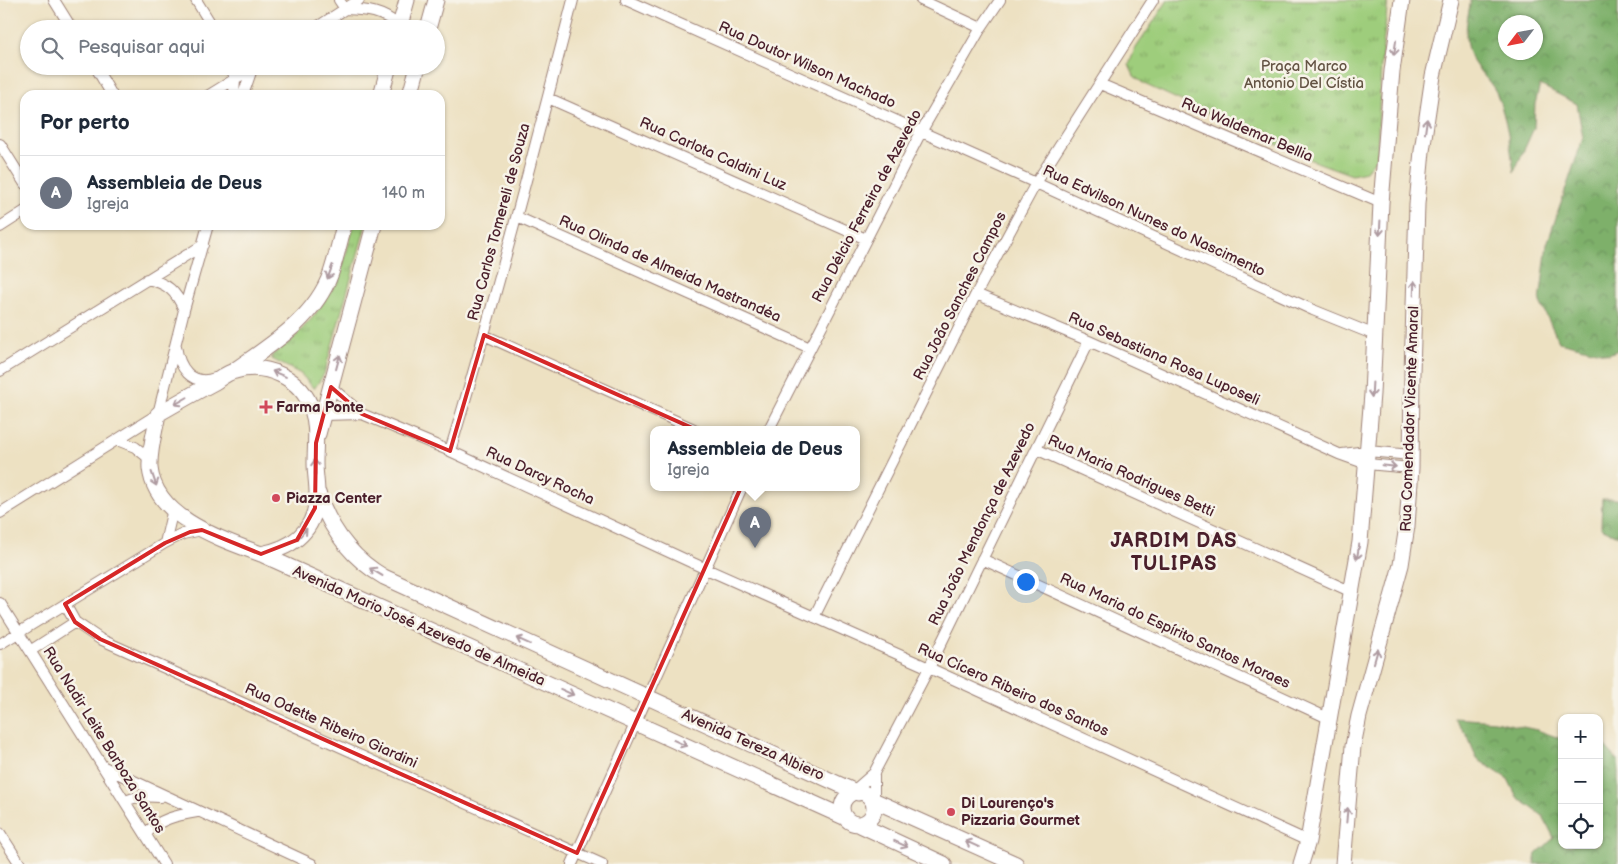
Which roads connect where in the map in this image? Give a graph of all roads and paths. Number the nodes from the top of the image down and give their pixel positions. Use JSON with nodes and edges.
{"nodes":[{"id":1,"x":54,"y":0,"type":"edge"},
{"id":2,"x":196,"y":0,"type":"edge"},
{"id":3,"x":359,"y":0,"type":"edge"},
{"id":4,"x":407,"y":0,"type":"edge"},
{"id":5,"x":436,"y":0,"type":"edge"},
{"id":6,"x":573,"y":0,"type":"edge"},
{"id":7,"x":626,"y":0,"type":"edge"},
{"id":8,"x":921,"y":0,"type":"edge"},
{"id":9,"x":1000,"y":0,"type":"edge"},
{"id":10,"x":1154,"y":0,"type":"edge"},
{"id":11,"x":1402,"y":0,"type":"edge"},
{"id":12,"x":1451,"y":0,"type":"edge"},
{"id":13,"x":342,"y":4,"type":"edge"},
{"id":14,"x":66,"y":20,"type":"edge"},
{"id":15,"x":208,"y":20,"type":"edge"},
{"id":16,"x":324,"y":20,"type":"edge"},
{"id":17,"x":392,"y":20,"type":"edge"},
{"id":18,"x":403,"y":20,"type":"edge"},
{"id":19,"x":428,"y":20,"type":"edge"},
{"id":20,"x":981,"y":28,"type":"junction"},
{"id":21,"x":100,"y":75,"type":"edge"},
{"id":22,"x":234,"y":75,"type":"edge"},
{"id":23,"x":241,"y":75,"type":"edge"},
{"id":24,"x":249,"y":75,"type":"edge"},
{"id":25,"x":387,"y":75,"type":"edge"},
{"id":26,"x":416,"y":75,"type":"edge"},
{"id":27,"x":235,"y":79,"type":"junction"},
{"id":28,"x":1100,"y":84,"type":"junction"},
{"id":29,"x":109,"y":90,"type":"edge"},
{"id":30,"x":218,"y":90,"type":"edge"},
{"id":31,"x":234,"y":90,"type":"edge"},
{"id":32,"x":245,"y":90,"type":"edge"},
{"id":33,"x":382,"y":90,"type":"edge"},
{"id":34,"x":411,"y":90,"type":"edge"},
{"id":35,"x":548,"y":98,"type":"junction"},
{"id":36,"x":921,"y":132,"type":"junction"},
{"id":37,"x":0,"y":144,"type":"edge"},
{"id":38,"x":20,"y":176,"type":"edge"},
{"id":39,"x":1036,"y":183,"type":"junction"},
{"id":40,"x":1382,"y":203,"type":"junction"},
{"id":41,"x":20,"y":214,"type":"edge"},
{"id":42,"x":517,"y":217,"type":"junction"},
{"id":43,"x":0,"y":227,"type":"edge"},
{"id":44,"x":207,"y":230,"type":"edge"},
{"id":45,"x":343,"y":230,"type":"edge"},
{"id":46,"x":373,"y":230,"type":"edge"},
{"id":47,"x":866,"y":239,"type":"junction"},
{"id":48,"x":203,"y":245,"type":"junction"},
{"id":49,"x":147,"y":279,"type":"junction"},
{"id":50,"x":976,"y":294,"type":"junction"},
{"id":51,"x":184,"y":310,"type":"junction"},
{"id":52,"x":484,"y":335,"type":"junction"},
{"id":53,"x":1375,"y":335,"type":"junction"},
{"id":54,"x":1089,"y":341,"type":"junction"},
{"id":55,"x":176,"y":343,"type":"junction"},
{"id":56,"x":810,"y":348,"type":"junction"},
{"id":57,"x":0,"y":371,"type":"edge"},
{"id":58,"x":234,"y":371,"type":"junction"},
{"id":59,"x":331,"y":386,"type":"junction"},
{"id":60,"x":158,"y":414,"type":"junction"},
{"id":61,"x":362,"y":414,"type":"junction"},
{"id":62,"x":323,"y":415,"type":"junction"},
{"id":63,"x":687,"y":426,"type":"edge"},
{"id":64,"x":771,"y":426,"type":"edge"},
{"id":65,"x":117,"y":440,"type":"junction"},
{"id":66,"x":316,"y":442,"type":"junction"},
{"id":67,"x":1036,"y":449,"type":"junction"},
{"id":68,"x":450,"y":451,"type":"junction"},
{"id":69,"x":1339,"y":454,"type":"junction"},
{"id":70,"x":1367,"y":457,"type":"junction"},
{"id":71,"x":150,"y":459,"type":"junction"},
{"id":72,"x":1411,"y":461,"type":"junction"},
{"id":73,"x":1365,"y":480,"type":"junction"},
{"id":74,"x":740,"y":491,"type":"edge"},
{"id":75,"x":318,"y":492,"type":"junction"},
{"id":76,"x":173,"y":509,"type":"junction"},
{"id":77,"x":0,"y":513,"type":"edge"},
{"id":78,"x":202,"y":530,"type":"junction"},
{"id":79,"x":165,"y":543,"type":"junction"},
{"id":80,"x":261,"y":554,"type":"junction"},
{"id":81,"x":982,"y":559,"type":"junction"},
{"id":82,"x":705,"y":568,"type":"junction"},
{"id":83,"x":1352,"y":592,"type":"junction"},
{"id":84,"x":0,"y":602,"type":"edge"},
{"id":85,"x":65,"y":604,"type":"junction"},
{"id":86,"x":814,"y":617,"type":"junction"},
{"id":87,"x":75,"y":622,"type":"junction"},
{"id":88,"x":18,"y":633,"type":"junction"},
{"id":89,"x":0,"y":644,"type":"edge"},
{"id":90,"x":30,"y":651,"type":"junction"},
{"id":91,"x":929,"y":668,"type":"junction"},
{"id":92,"x":647,"y":697,"type":"junction"},
{"id":93,"x":1328,"y":718,"type":"junction"},
{"id":94,"x":635,"y":723,"type":"junction"},
{"id":95,"x":103,"y":767,"type":"junction"},
{"id":96,"x":874,"y":773,"type":"junction"},
{"id":97,"x":863,"y":797,"type":"junction"},
{"id":98,"x":169,"y":798,"type":"junction"},
{"id":99,"x":124,"y":801,"type":"junction"},
{"id":100,"x":197,"y":812,"type":"junction"},
{"id":101,"x":852,"y":821,"type":"junction"},
{"id":102,"x":0,"y":833,"type":"edge"},
{"id":103,"x":146,"y":834,"type":"junction"},
{"id":104,"x":1308,"y":841,"type":"junction"},
{"id":105,"x":577,"y":853,"type":"junction"},
{"id":106,"x":20,"y":864,"type":"edge"},
{"id":107,"x":164,"y":864,"type":"edge"},
{"id":108,"x":312,"y":864,"type":"edge"},
{"id":109,"x":572,"y":864,"type":"edge"},
{"id":110,"x":602,"y":864,"type":"edge"},
{"id":111,"x":944,"y":864,"type":"edge"},
{"id":112,"x":1016,"y":864,"type":"edge"},
{"id":113,"x":1301,"y":864,"type":"edge"},
{"id":114,"x":1343,"y":864,"type":"edge"}],
"edges":[{"from":1,"to":14,"type":"street"},
{"from":2,"to":15,"type":"street"},
{"from":3,"to":13,"type":"street"},
{"from":4,"to":18,"type":"street"},
{"from":5,"to":19,"type":"street"},
{"from":6,"to":35,"type":"street","name":"Rua Carlos Tomereli de Souza"},
{"from":7,"to":36,"type":"street","name":"Rua Doutor Wilson Machado"},
{"from":8,"to":20,"type":"street"},
{"from":9,"to":20,"type":"street","name":"Rua Délcio Ferreira de Azevedo"},
{"from":10,"to":28,"type":"street","name":"Rua João Sanches Campos"},
{"from":11,"to":40,"type":"street","one_way":true},
{"from":72,"to":12,"type":"street","name":"Rua Comendador Vicente Amaral","one_way":true},
{"from":13,"to":16,"type":"street"},
{"from":13,"to":17,"type":"street"},
{"from":20,"to":36,"type":"street","name":"Rua Délcio Ferreira de Azevedo"},
{"from":21,"to":29,"type":"street"},
{"from":22,"to":27,"type":"street"},
{"from":23,"to":27,"type":"street"},
{"from":24,"to":32,"type":"street"},
{"from":25,"to":33,"type":"street"},
{"from":26,"to":34,"type":"street"},
{"from":27,"to":30,"type":"street"},
{"from":27,"to":31,"type":"street"},
{"from":28,"to":39,"type":"street","name":"Rua João Sanches Campos"},
{"from":28,"to":40,"type":"street","name":"Rua Waldemar Bellia"},
{"from":35,"to":42,"type":"street","name":"Rua Carlos Tomereli de Souza"},
{"from":35,"to":47,"type":"street","name":"Rua Carlota Caldini Luz"},
{"from":36,"to":39,"type":"street","name":"Rua Edvilson Nunes do Nascimento"},
{"from":36,"to":47,"type":"street","name":"Rua Délcio Ferreira de Azevedo"},
{"from":37,"to":38,"type":"street"},
{"from":39,"to":50,"type":"street","name":"Rua João Sanches Campos"},
{"from":39,"to":53,"type":"street","name":"Rua Edvilson Nunes do Nascimento"},
{"from":40,"to":53,"type":"street","one_way":true},
{"from":41,"to":43,"type":"street"},
{"from":42,"to":52,"type":"street","name":"Rua Carlos Tomereli de Souza"},
{"from":42,"to":56,"type":"street","name":"Rua Olinda de Almeida Mastrandéa"},
{"from":44,"to":48,"type":"street"},
{"from":45,"to":58,"type":"street","one_way":true},
{"from":59,"to":46,"type":"street","one_way":true},
{"from":47,"to":56,"type":"street","name":"Rua Délcio Ferreira de Azevedo"},
{"from":48,"to":49,"type":"street"},
{"from":48,"to":51,"type":"street"},
{"from":49,"to":51,"type":"street"},
{"from":49,"to":57,"type":"street"},
{"from":50,"to":54,"type":"street","name":"Rua Sebastiana Rosa Luposeli"},
{"from":50,"to":86,"type":"street","name":"Rua João Sanches Campos"},
{"from":51,"to":55,"type":"street"},
{"from":52,"to":63,"type":"street"},
{"from":52,"to":68,"type":"street","name":"Rua Carlos Tomereli de Souza"},
{"from":53,"to":70,"type":"street","one_way":true},
{"from":54,"to":67,"type":"street","name":"Rua João Mendonça de Azevedo"},
{"from":54,"to":69,"type":"street","name":"Rua Sebastiana Rosa Luposeli"},
{"from":55,"to":58,"type":"street"},
{"from":55,"to":60,"type":"street"},
{"from":56,"to":64,"type":"street","name":"Rua Délcio Ferreira de Azevedo"},
{"from":58,"to":60,"type":"street","one_way":true},
{"from":66,"to":58,"type":"street","one_way":true},
{"from":59,"to":61,"type":"street","name":"Rua Darcy Rocha"},
{"from":59,"to":62,"type":"street"},
{"from":60,"to":65,"type":"street"},
{"from":60,"to":71,"type":"street"},
{"from":61,"to":62,"type":"street","name":"Rua Darcy Rocha"},
{"from":61,"to":68,"type":"street","name":"Rua Darcy Rocha"},
{"from":62,"to":66,"type":"street"},
{"from":65,"to":71,"type":"street"},
{"from":65,"to":77,"type":"street"},
{"from":75,"to":66,"type":"street","one_way":true},
{"from":67,"to":81,"type":"street","name":"Rua João Mendonça de Azevedo"},
{"from":67,"to":83,"type":"street","name":"Rua Maria Rodrigues Betti"},
{"from":68,"to":82,"type":"street","name":"Rua Darcy Rocha"},
{"from":69,"to":70,"type":"street"},
{"from":69,"to":73,"type":"street","name":"Rua Sebastiana Rosa Luposeli"},
{"from":70,"to":72,"type":"street"},
{"from":70,"to":73,"type":"street"},
{"from":71,"to":76,"type":"street","one_way":true},
{"from":114,"to":72,"type":"street","name":"Rua Comendador Vicente Amaral","one_way":true},
{"from":73,"to":83,"type":"street","one_way":true},
{"from":74,"to":82,"type":"street"},
{"from":80,"to":75,"type":"street","one_way":true},
{"from":92,"to":75,"type":"street","name":"Avenida Mario José Azevedo de Almeida","one_way":true},
{"from":76,"to":78,"type":"street"},
{"from":76,"to":79,"type":"street"},
{"from":78,"to":79,"type":"street"},
{"from":78,"to":80,"type":"street","name":"Avenida Mario José Azevedo de Almeida"},
{"from":79,"to":85,"type":"street"},
{"from":80,"to":94,"type":"street","name":"Avenida Mario José Azevedo de Almeida","one_way":true},
{"from":81,"to":91,"type":"street","name":"Rua João Mendonça de Azevedo"},
{"from":81,"to":93,"type":"street","name":"Rua Maria do Espírito Santos Moraes"},
{"from":82,"to":86,"type":"street","name":"Rua Cícero Ribeiro dos Santos"},
{"from":82,"to":92,"type":"street"},
{"from":83,"to":93,"type":"street"},
{"from":84,"to":88,"type":"street","name":"Rua Nadir Leite Barboza Santos"},
{"from":85,"to":87,"type":"street","name":"Rua Odette Ribeiro Giardini"},
{"from":85,"to":88,"type":"street"},
{"from":86,"to":91,"type":"street","name":"Rua Cícero Ribeiro dos Santos"},
{"from":87,"to":90,"type":"street"},
{"from":87,"to":105,"type":"street","name":"Rua Odette Ribeiro Giardini"},
{"from":88,"to":89,"type":"street"},
{"from":88,"to":90,"type":"street","name":"Rua Nadir Leite Barboza Santos"},
{"from":90,"to":95,"type":"street","name":"Rua Nadir Leite Barboza Santos"},
{"from":91,"to":96,"type":"street","name":"Rua João Mendonça de Azevedo"},
{"from":91,"to":104,"type":"street","name":"Rua Cícero Ribeiro dos Santos"},
{"from":92,"to":94,"type":"street"},
{"from":92,"to":97,"type":"street","name":"Avenida Tereza Albiero"},
{"from":93,"to":104,"type":"street"},
{"from":94,"to":101,"type":"street","name":"Avenida Tereza Albiero","one_way":true},
{"from":94,"to":105,"type":"street"},
{"from":95,"to":98,"type":"street"},
{"from":95,"to":99,"type":"street","name":"Rua Nadir Leite Barboza Santos"},
{"from":96,"to":97,"type":"street","name":"Rua João Mendonça de Azevedo"},
{"from":96,"to":97,"type":"street","name":"Rua João Mendonça de Azevedo"},
{"from":97,"to":101,"type":"street"},
{"from":97,"to":101,"type":"street"},
{"from":112,"to":97,"type":"street","name":"Avenida Tereza Albiero","one_way":true},
{"from":98,"to":99,"type":"street"},
{"from":98,"to":100,"type":"street"},
{"from":99,"to":103,"type":"street","name":"Rua Nadir Leite Barboza Santos"},
{"from":100,"to":103,"type":"street"},
{"from":100,"to":108,"type":"street"},
{"from":101,"to":111,"type":"street","name":"Avenida Tereza Albiero","one_way":true},
{"from":102,"to":106,"type":"street"},
{"from":103,"to":107,"type":"street","name":"Rua Nadir Leite Barboza Santos"},
{"from":104,"to":113,"type":"street"},
{"from":105,"to":109,"type":"street"},
{"from":105,"to":110,"type":"street","name":"Rua Odette Ribeiro Giardini"}]}
